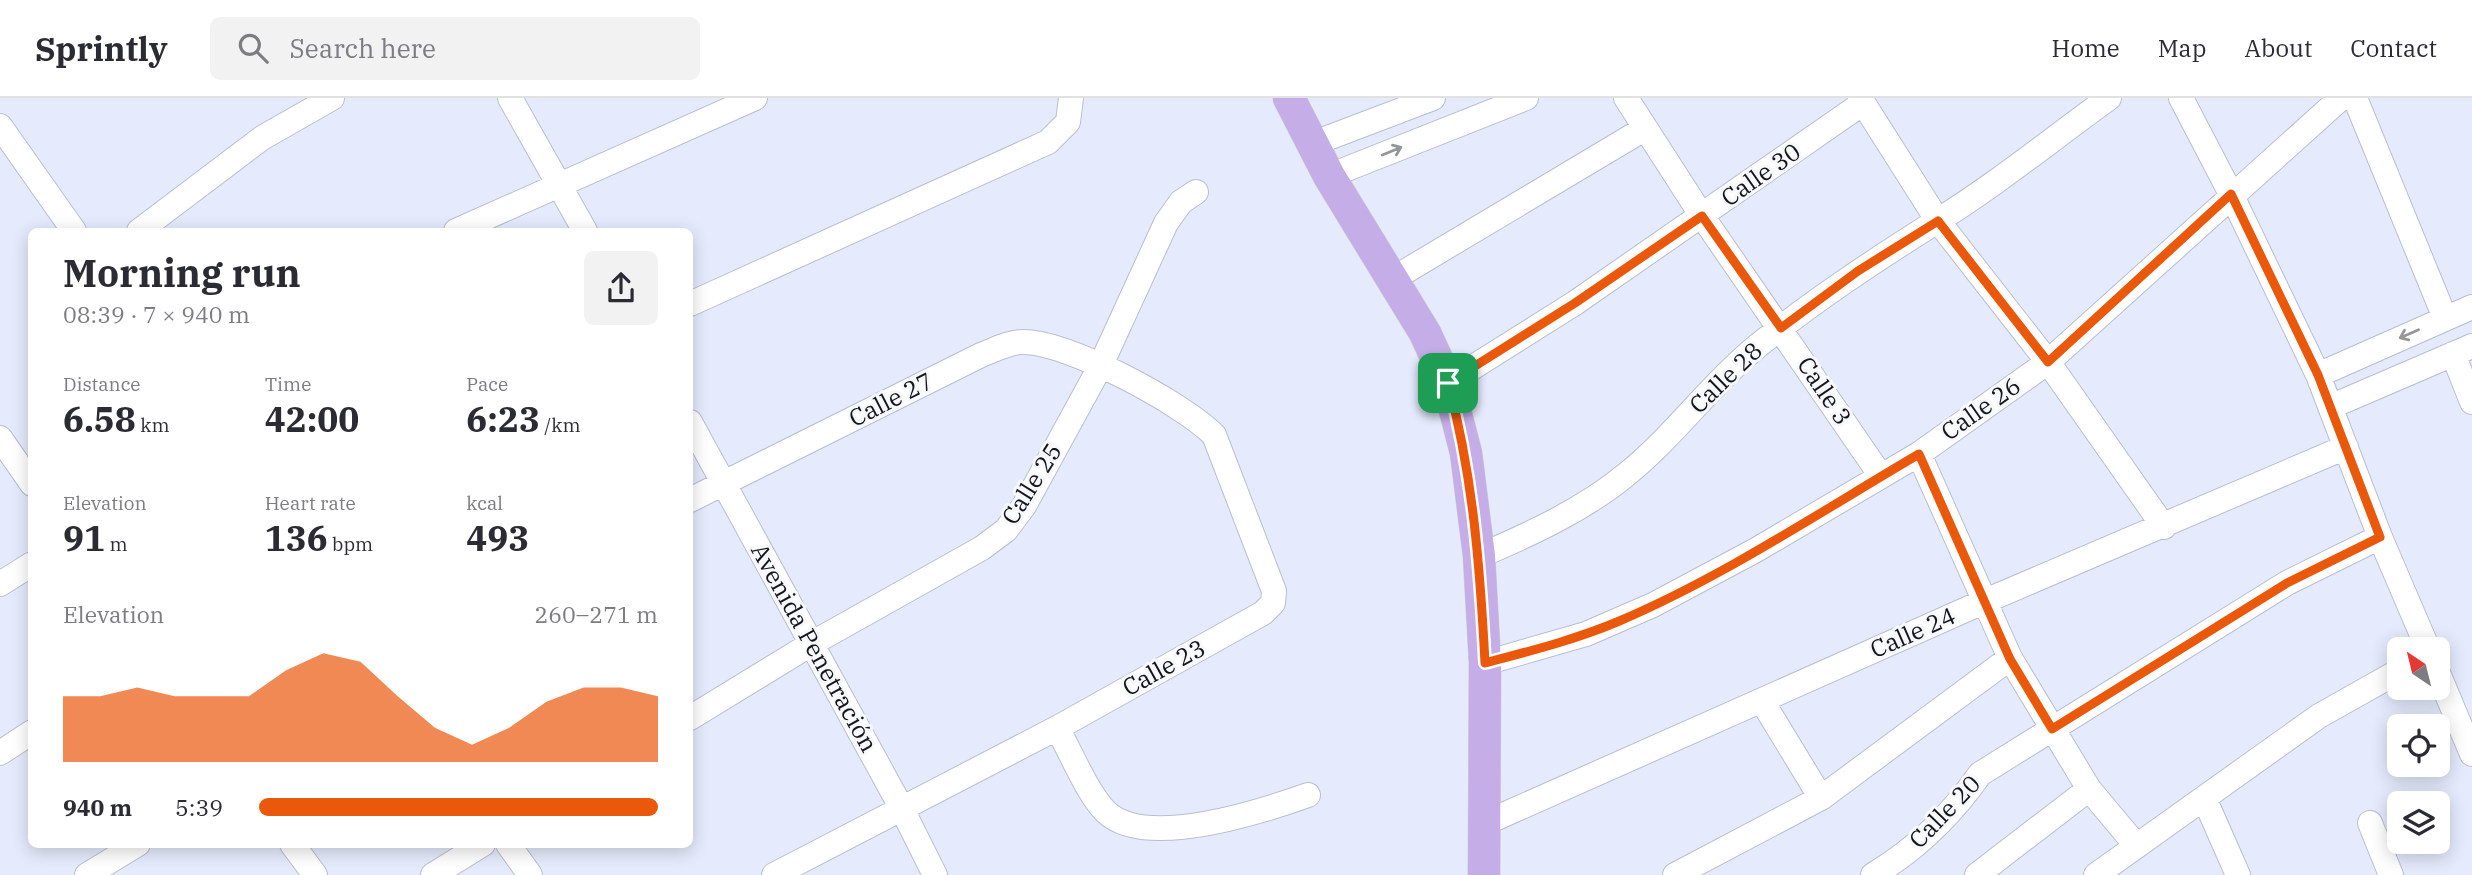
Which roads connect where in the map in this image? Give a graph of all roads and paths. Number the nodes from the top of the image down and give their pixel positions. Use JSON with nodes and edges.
{"nodes":[{"id":1,"x":331,"y":98,"type":"edge"},
{"id":2,"x":510,"y":98,"type":"edge"},
{"id":3,"x":755,"y":98,"type":"edge"},
{"id":4,"x":1070,"y":98,"type":"edge"},
{"id":5,"x":1289,"y":98,"type":"edge"},
{"id":6,"x":1433,"y":98,"type":"edge"},
{"id":7,"x":1526,"y":98,"type":"edge"},
{"id":8,"x":1626,"y":98,"type":"edge"},
{"id":9,"x":2109,"y":98,"type":"edge"},
{"id":10,"x":2181,"y":98,"type":"edge"},
{"id":11,"x":2341,"y":98,"type":"edge"},
{"id":12,"x":2355,"y":98,"type":"edge"},
{"id":13,"x":1862,"y":100,"type":"edge"},
{"id":14,"x":716,"y":106,"type":"edge"},
{"id":15,"x":0,"y":126,"type":"edge"},
{"id":16,"x":1644,"y":129,"type":"junction"},
{"id":17,"x":1312,"y":144,"type":"junction"},
{"id":18,"x":1329,"y":176,"type":"junction"},
{"id":19,"x":560,"y":185,"type":"junction"},
{"id":20,"x":1196,"y":192,"type":"dead end"},
{"id":21,"x":2231,"y":194,"type":"junction"},
{"id":22,"x":1702,"y":216,"type":"junction"},
{"id":23,"x":1938,"y":221,"type":"junction"},
{"id":24,"x":72,"y":228,"type":"edge"},
{"id":25,"x":143,"y":228,"type":"edge"},
{"id":26,"x":463,"y":228,"type":"edge"},
{"id":27,"x":583,"y":228,"type":"edge"},
{"id":28,"x":1391,"y":280,"type":"junction"},
{"id":29,"x":693,"y":303,"type":"edge"},
{"id":30,"x":2472,"y":307,"type":"edge"},
{"id":31,"x":2445,"y":318,"type":"junction"},
{"id":32,"x":1781,"y":328,"type":"junction"},
{"id":33,"x":2463,"y":350,"type":"edge"},
{"id":34,"x":2048,"y":362,"type":"junction"},
{"id":35,"x":1100,"y":367,"type":"junction"},
{"id":36,"x":2318,"y":375,"type":"junction"},
{"id":37,"x":1448,"y":383,"type":"junction"},
{"id":38,"x":2472,"y":402,"type":"edge"},
{"id":39,"x":2330,"y":407,"type":"junction"},
{"id":40,"x":693,"y":427,"type":"edge"},
{"id":41,"x":0,"y":438,"type":"edge"},
{"id":42,"x":2346,"y":447,"type":"junction"},
{"id":43,"x":1919,"y":454,"type":"junction"},
{"id":44,"x":1881,"y":476,"type":"junction"},
{"id":45,"x":28,"y":478,"type":"edge"},
{"id":46,"x":724,"y":484,"type":"junction"},
{"id":47,"x":693,"y":499,"type":"edge"},
{"id":48,"x":2164,"y":527,"type":"junction"},
{"id":49,"x":2380,"y":537,"type":"junction"},
{"id":50,"x":1479,"y":556,"type":"junction"},
{"id":51,"x":28,"y":566,"type":"edge"},
{"id":52,"x":0,"y":584,"type":"edge"},
{"id":53,"x":1983,"y":602,"type":"junction"},
{"id":54,"x":2423,"y":637,"type":"edge"},
{"id":55,"x":811,"y":644,"type":"junction"},
{"id":56,"x":2010,"y":659,"type":"junction"},
{"id":57,"x":1485,"y":663,"type":"junction"},
{"id":58,"x":2387,"y":678,"type":"edge"},
{"id":59,"x":2449,"y":700,"type":"edge"},
{"id":60,"x":1762,"y":701,"type":"junction"},
{"id":61,"x":693,"y":716,"type":"edge"},
{"id":62,"x":1057,"y":728,"type":"junction"},
{"id":63,"x":2052,"y":729,"type":"junction"},
{"id":64,"x":28,"y":735,"type":"edge"},
{"id":65,"x":0,"y":753,"type":"edge"},
{"id":66,"x":2472,"y":754,"type":"edge"},
{"id":67,"x":2089,"y":789,"type":"junction"},
{"id":68,"x":1308,"y":795,"type":"dead end"},
{"id":69,"x":1821,"y":798,"type":"junction"},
{"id":70,"x":2205,"y":800,"type":"junction"},
{"id":71,"x":901,"y":807,"type":"junction"},
{"id":72,"x":2370,"y":822,"type":"dead end"},
{"id":73,"x":1483,"y":824,"type":"junction"},
{"id":74,"x":2135,"y":844,"type":"junction"},
{"id":75,"x":131,"y":848,"type":"edge"},
{"id":76,"x":295,"y":848,"type":"edge"},
{"id":77,"x":477,"y":848,"type":"edge"},
{"id":78,"x":511,"y":848,"type":"edge"},
{"id":79,"x":87,"y":875,"type":"edge"},
{"id":80,"x":315,"y":875,"type":"edge"},
{"id":81,"x":433,"y":875,"type":"edge"},
{"id":82,"x":530,"y":875,"type":"edge"},
{"id":83,"x":774,"y":875,"type":"edge"},
{"id":84,"x":935,"y":875,"type":"edge"},
{"id":85,"x":1484,"y":875,"type":"edge"},
{"id":86,"x":1675,"y":875,"type":"edge"},
{"id":87,"x":1873,"y":875,"type":"edge"},
{"id":88,"x":1977,"y":875,"type":"edge"},
{"id":89,"x":2096,"y":875,"type":"edge"},
{"id":90,"x":2238,"y":875,"type":"edge"},
{"id":91,"x":2391,"y":875,"type":"edge"}],
"edges":[{"from":1,"to":25,"type":"street"},
{"from":2,"to":19,"type":"street"},
{"from":3,"to":14,"type":"street"},
{"from":4,"to":29,"type":"street"},
{"from":5,"to":17,"type":"main road"},
{"from":6,"to":17,"type":"street"},
{"from":18,"to":7,"type":"street","one_way":true},
{"from":8,"to":16,"type":"street","name":"Calle 3"},
{"from":9,"to":23,"type":"street","name":"Calle 28"},
{"from":10,"to":21,"type":"street"},
{"from":11,"to":21,"type":"street","name":"Calle 26"},
{"from":12,"to":31,"type":"street"},
{"from":13,"to":22,"type":"street","name":"Calle 30"},
{"from":13,"to":23,"type":"street"},
{"from":14,"to":19,"type":"street"},
{"from":15,"to":24,"type":"street"},
{"from":16,"to":22,"type":"street","name":"Calle 3"},
{"from":16,"to":28,"type":"street"},
{"from":17,"to":18,"type":"main road"},
{"from":18,"to":28,"type":"main road"},
{"from":19,"to":26,"type":"street"},
{"from":19,"to":27,"type":"street"},
{"from":20,"to":35,"type":"street","name":"Calle 25"},
{"from":21,"to":34,"type":"street","name":"Calle 26"},
{"from":21,"to":36,"type":"street"},
{"from":22,"to":32,"type":"street","name":"Calle 3"},
{"from":22,"to":37,"type":"street","name":"Calle 30"},
{"from":23,"to":32,"type":"street","name":"Calle 28"},
{"from":23,"to":34,"type":"street"},
{"from":28,"to":37,"type":"main road"},
{"from":30,"to":31,"type":"street"},
{"from":31,"to":36,"type":"street","one_way":true},
{"from":32,"to":44,"type":"street","name":"Calle 3"},
{"from":32,"to":50,"type":"street","name":"Calle 28"},
{"from":33,"to":38,"type":"street"},
{"from":33,"to":39,"type":"street"},
{"from":34,"to":43,"type":"street","name":"Calle 26"},
{"from":34,"to":48,"type":"street"},
{"from":35,"to":46,"type":"street","name":"Calle 27"},
{"from":35,"to":55,"type":"street","name":"Calle 25"},
{"from":35,"to":62,"type":"street","name":"Calle 23"},
{"from":36,"to":39,"type":"street"},
{"from":37,"to":50,"type":"main road"},
{"from":39,"to":42,"type":"street"},
{"from":40,"to":46,"type":"street","name":"Avenida Penetración"},
{"from":41,"to":45,"type":"street"},
{"from":42,"to":48,"type":"street","name":"Calle 24"},
{"from":42,"to":49,"type":"street"},
{"from":43,"to":44,"type":"street","name":"Calle 26"},
{"from":43,"to":53,"type":"street"},
{"from":44,"to":57,"type":"street","name":"Calle 26"},
{"from":46,"to":47,"type":"street","name":"Calle 27"},
{"from":46,"to":55,"type":"street","name":"Avenida Penetración"},
{"from":48,"to":53,"type":"street","name":"Calle 24"},
{"from":49,"to":54,"type":"street"},
{"from":49,"to":63,"type":"street","name":"Calle 20"},
{"from":50,"to":57,"type":"main road"},
{"from":51,"to":52,"type":"street"},
{"from":53,"to":56,"type":"street"},
{"from":53,"to":60,"type":"street","name":"Calle 24"},
{"from":55,"to":61,"type":"street","name":"Calle 25"},
{"from":55,"to":71,"type":"street","name":"Avenida Penetración"},
{"from":56,"to":63,"type":"street"},
{"from":56,"to":69,"type":"street"},
{"from":57,"to":73,"type":"main road"},
{"from":58,"to":70,"type":"street"},
{"from":59,"to":66,"type":"street"},
{"from":60,"to":69,"type":"street"},
{"from":60,"to":73,"type":"street","name":"Calle 24"},
{"from":62,"to":68,"type":"street"},
{"from":62,"to":71,"type":"street","name":"Calle 23"},
{"from":63,"to":67,"type":"street"},
{"from":63,"to":87,"type":"street","name":"Calle 20"},
{"from":64,"to":65,"type":"street"},
{"from":67,"to":74,"type":"street"},
{"from":67,"to":88,"type":"street"},
{"from":69,"to":86,"type":"street"},
{"from":70,"to":74,"type":"street"},
{"from":70,"to":90,"type":"street"},
{"from":71,"to":83,"type":"street","name":"Calle 23"},
{"from":71,"to":84,"type":"street","name":"Avenida Penetración"},
{"from":72,"to":91,"type":"street"},
{"from":73,"to":85,"type":"main road"},
{"from":74,"to":89,"type":"street"},
{"from":75,"to":79,"type":"street"},
{"from":76,"to":80,"type":"street"},
{"from":77,"to":81,"type":"street"},
{"from":78,"to":82,"type":"street"}]}
